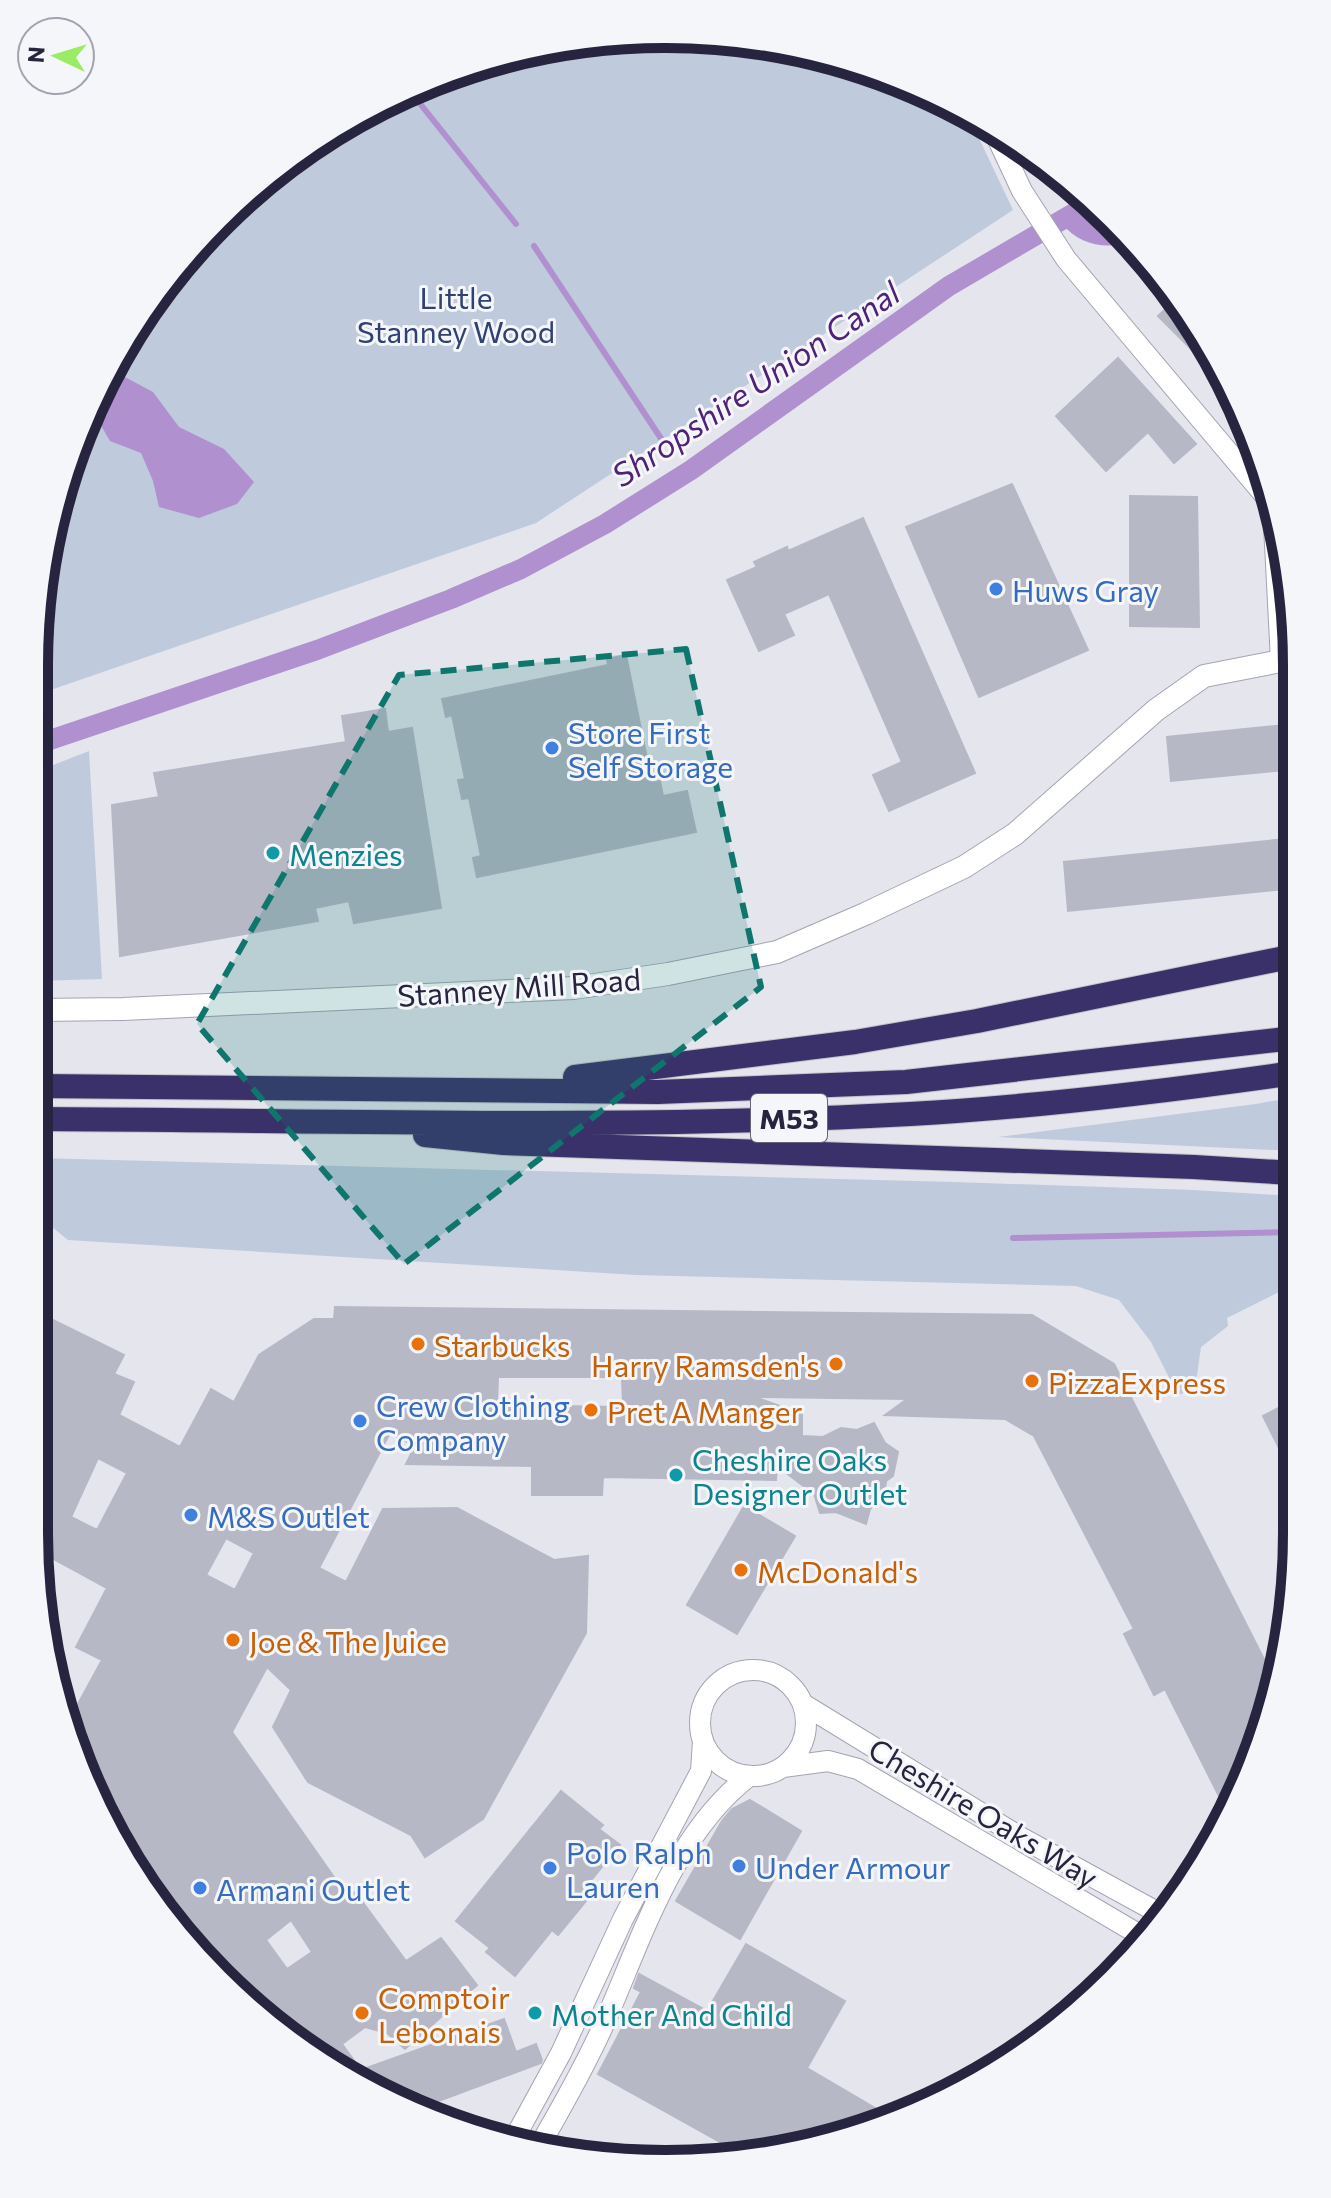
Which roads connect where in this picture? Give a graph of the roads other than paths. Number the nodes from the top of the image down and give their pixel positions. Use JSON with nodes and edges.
{"nodes":[{"id":1,"x":1004,"y":149,"type":"edge"},
{"id":2,"x":1255,"y":485,"type":"edge"},
{"id":3,"x":1283,"y":663,"type":"edge"},
{"id":4,"x":1283,"y":958,"type":"edge"},
{"id":5,"x":48,"y":1010,"type":"edge"},
{"id":6,"x":1283,"y":1039,"type":"edge"},
{"id":7,"x":1283,"y":1074,"type":"edge"},
{"id":8,"x":48,"y":1086,"type":"edge"},
{"id":9,"x":474,"y":1088,"type":"junction"},
{"id":10,"x":48,"y":1119,"type":"edge"},
{"id":11,"x":283,"y":1120,"type":"junction"},
{"id":12,"x":1283,"y":1172,"type":"edge"},
{"id":13,"x":803,"y":1704,"type":"junction"},
{"id":14,"x":703,"y":1741,"type":"junction"},
{"id":15,"x":783,"y":1767,"type":"junction"},
{"id":16,"x":749,"y":1776,"type":"junction"},
{"id":17,"x":1153,"y":1910,"type":"edge"},
{"id":18,"x":1136,"y":1933,"type":"edge"},
{"id":19,"x":518,"y":2132,"type":"edge"},
{"id":20,"x":544,"y":2138,"type":"edge"}],
"edges":[{"from":1,"to":2,"type":"street"},
{"from":3,"to":5,"type":"street","name":"Stanney Mill Road"},
{"from":4,"to":9,"type":"highway"},
{"from":6,"to":9,"type":"highway","number":"M53"},
{"from":7,"to":11,"type":"highway","number":"M53"},
{"from":8,"to":9,"type":"highway","number":"M53"},
{"from":10,"to":11,"type":"highway","number":"M53"},
{"from":11,"to":12,"type":"highway"},
{"from":13,"to":14,"type":"street"},
{"from":13,"to":15,"type":"street"},
{"from":13,"to":17,"type":"street","name":"Cheshire Oaks Way"},
{"from":14,"to":16,"type":"street"},
{"from":14,"to":19,"type":"street"},
{"from":15,"to":16,"type":"street"},
{"from":15,"to":18,"type":"street","name":"Cheshire Oaks Way"},
{"from":16,"to":20,"type":"street"}]}
